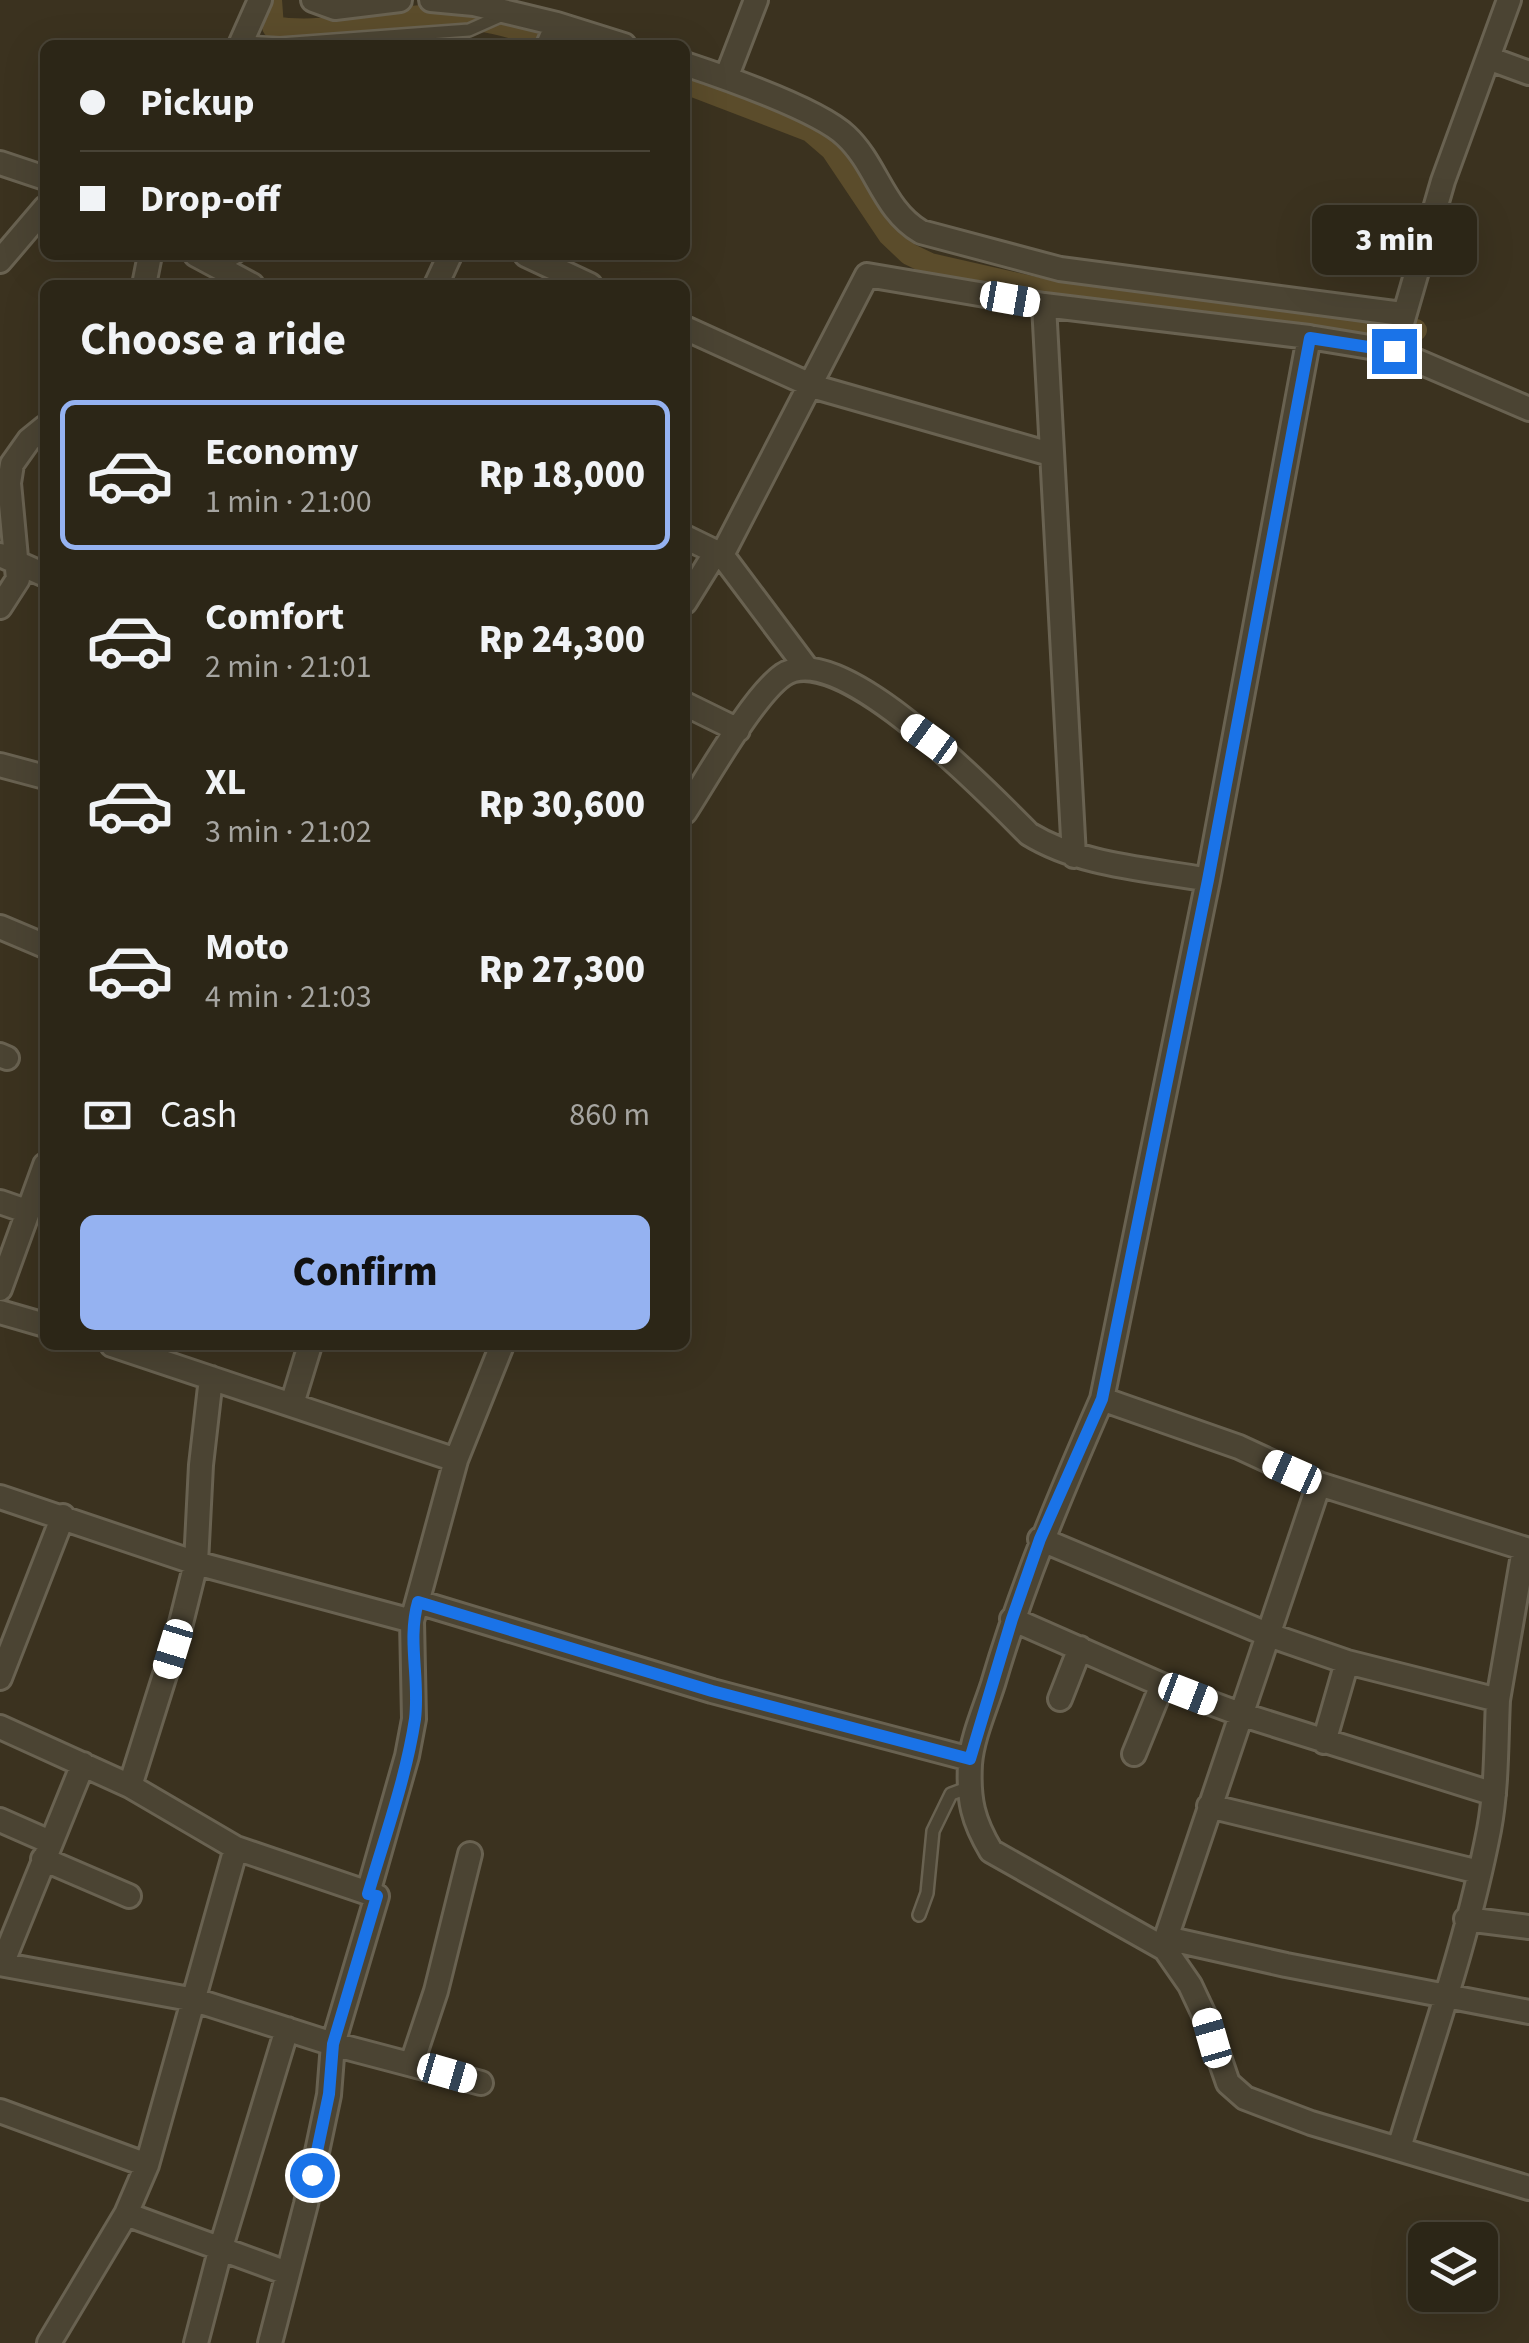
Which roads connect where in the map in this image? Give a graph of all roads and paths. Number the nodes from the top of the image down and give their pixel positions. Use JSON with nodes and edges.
{"nodes":[{"id":1,"x":260,"y":0,"type":"edge"},
{"id":2,"x":313,"y":0,"type":"edge"},
{"id":3,"x":400,"y":0,"type":"edge"},
{"id":4,"x":431,"y":0,"type":"edge"},
{"id":5,"x":756,"y":0,"type":"edge"},
{"id":6,"x":1515,"y":6,"type":"edge"},
{"id":7,"x":508,"y":12,"type":"junction"},
{"id":8,"x":552,"y":34,"type":"edge"},
{"id":9,"x":243,"y":40,"type":"edge"},
{"id":10,"x":334,"y":40,"type":"edge"},
{"id":11,"x":591,"y":40,"type":"edge"},
{"id":12,"x":1488,"y":58,"type":"junction"},
{"id":13,"x":690,"y":66,"type":"edge"},
{"id":14,"x":1529,"y":73,"type":"edge"},
{"id":15,"x":726,"y":78,"type":"junction"},
{"id":16,"x":0,"y":163,"type":"edge"},
{"id":17,"x":40,"y":176,"type":"edge"},
{"id":18,"x":40,"y":214,"type":"edge"},
{"id":19,"x":537,"y":260,"type":"edge"},
{"id":20,"x":0,"y":261,"type":"edge"},
{"id":21,"x":230,"y":261,"type":"edge"},
{"id":22,"x":247,"y":280,"type":"edge"},
{"id":23,"x":579,"y":280,"type":"edge"},
{"id":24,"x":1044,"y":305,"type":"junction"},
{"id":25,"x":1402,"y":314,"type":"junction"},
{"id":26,"x":690,"y":330,"type":"edge"},
{"id":27,"x":1310,"y":338,"type":"junction"},
{"id":28,"x":1394,"y":351,"type":"junction"},
{"id":29,"x":812,"y":386,"type":"junction"},
{"id":30,"x":1529,"y":409,"type":"edge"},
{"id":31,"x":40,"y":431,"type":"edge"},
{"id":32,"x":1050,"y":454,"type":"junction"},
{"id":33,"x":690,"y":540,"type":"edge"},
{"id":34,"x":719,"y":554,"type":"junction"},
{"id":35,"x":9,"y":559,"type":"edge"},
{"id":36,"x":40,"y":573,"type":"edge"},
{"id":37,"x":690,"y":595,"type":"edge"},
{"id":38,"x":0,"y":607,"type":"edge"},
{"id":39,"x":806,"y":667,"type":"junction"},
{"id":40,"x":690,"y":706,"type":"edge"},
{"id":41,"x":738,"y":730,"type":"junction"},
{"id":42,"x":0,"y":765,"type":"edge"},
{"id":43,"x":40,"y":776,"type":"edge"},
{"id":44,"x":690,"y":804,"type":"edge"},
{"id":45,"x":1074,"y":856,"type":"junction"},
{"id":46,"x":1208,"y":880,"type":"junction"},
{"id":47,"x":0,"y":927,"type":"edge"},
{"id":48,"x":40,"y":944,"type":"edge"},
{"id":49,"x":40,"y":1176,"type":"edge"},
{"id":50,"x":0,"y":1202,"type":"edge"},
{"id":51,"x":26,"y":1211,"type":"junction"},
{"id":52,"x":0,"y":1289,"type":"edge"},
{"id":53,"x":0,"y":1312,"type":"edge"},
{"id":54,"x":40,"y":1324,"type":"edge"},
{"id":55,"x":136,"y":1350,"type":"edge"},
{"id":56,"x":308,"y":1350,"type":"edge"},
{"id":57,"x":500,"y":1350,"type":"edge"},
{"id":58,"x":211,"y":1378,"type":"junction"},
{"id":59,"x":1102,"y":1399,"type":"junction"},
{"id":60,"x":292,"y":1404,"type":"junction"},
{"id":61,"x":456,"y":1460,"type":"junction"},
{"id":62,"x":1319,"y":1484,"type":"junction"},
{"id":63,"x":0,"y":1497,"type":"edge"},
{"id":64,"x":63,"y":1516,"type":"junction"},
{"id":65,"x":1040,"y":1539,"type":"junction"},
{"id":66,"x":1526,"y":1550,"type":"edge"},
{"id":67,"x":196,"y":1563,"type":"junction"},
{"id":68,"x":415,"y":1611,"type":"junction"},
{"id":69,"x":1012,"y":1619,"type":"junction"},
{"id":70,"x":1268,"y":1635,"type":"junction"},
{"id":71,"x":1080,"y":1648,"type":"junction"},
{"id":72,"x":1347,"y":1662,"type":"junction"},
{"id":73,"x":0,"y":1678,"type":"edge"},
{"id":74,"x":1162,"y":1685,"type":"junction"},
{"id":75,"x":1060,"y":1698,"type":"dead end"},
{"id":76,"x":1498,"y":1700,"type":"junction"},
{"id":77,"x":1240,"y":1714,"type":"junction"},
{"id":78,"x":0,"y":1727,"type":"edge"},
{"id":79,"x":1324,"y":1742,"type":"junction"},
{"id":80,"x":1134,"y":1754,"type":"dead end"},
{"id":81,"x":970,"y":1759,"type":"junction"},
{"id":82,"x":84,"y":1764,"type":"junction"},
{"id":83,"x":130,"y":1786,"type":"junction"},
{"id":84,"x":970,"y":1787,"type":"junction"},
{"id":85,"x":1494,"y":1794,"type":"junction"},
{"id":86,"x":1209,"y":1806,"type":"junction"},
{"id":87,"x":0,"y":1820,"type":"edge"},
{"id":88,"x":236,"y":1848,"type":"junction"},
{"id":89,"x":47,"y":1851,"type":"junction"},
{"id":90,"x":470,"y":1854,"type":"dead end"},
{"id":91,"x":1479,"y":1872,"type":"junction"},
{"id":92,"x":368,"y":1894,"type":"junction"},
{"id":93,"x":129,"y":1896,"type":"dead end"},
{"id":94,"x":919,"y":1915,"type":"dead end"},
{"id":95,"x":1466,"y":1918,"type":"junction"},
{"id":96,"x":1529,"y":1927,"type":"edge"},
{"id":97,"x":1165,"y":1944,"type":"junction"},
{"id":98,"x":1,"y":1964,"type":"edge"},
{"id":99,"x":1446,"y":1997,"type":"junction"},
{"id":100,"x":196,"y":2000,"type":"junction"},
{"id":101,"x":1529,"y":2012,"type":"edge"},
{"id":102,"x":287,"y":2029,"type":"junction"},
{"id":103,"x":333,"y":2044,"type":"junction"},
{"id":104,"x":412,"y":2063,"type":"junction"},
{"id":105,"x":482,"y":2083,"type":"dead end"},
{"id":106,"x":0,"y":2112,"type":"edge"},
{"id":107,"x":1399,"y":2148,"type":"junction"},
{"id":108,"x":147,"y":2165,"type":"junction"},
{"id":109,"x":1529,"y":2188,"type":"edge"},
{"id":110,"x":126,"y":2214,"type":"junction"},
{"id":111,"x":221,"y":2247,"type":"junction"},
{"id":112,"x":288,"y":2273,"type":"junction"},
{"id":113,"x":49,"y":2343,"type":"edge"},
{"id":114,"x":196,"y":2343,"type":"edge"},
{"id":115,"x":270,"y":2343,"type":"edge"}],
"edges":[{"from":1,"to":9,"type":"street"},
{"from":2,"to":3,"type":"street"},
{"from":4,"to":7,"type":"street"},
{"from":5,"to":15,"type":"street"},
{"from":6,"to":12,"type":"street"},
{"from":7,"to":8,"type":"street"},
{"from":7,"to":10,"type":"lane"},
{"from":8,"to":11,"type":"street"},
{"from":12,"to":14,"type":"street"},
{"from":12,"to":25,"type":"street"},
{"from":13,"to":15,"type":"street"},
{"from":15,"to":25,"type":"street"},
{"from":16,"to":17,"type":"street"},
{"from":18,"to":20,"type":"street"},
{"from":19,"to":23,"type":"street"},
{"from":21,"to":22,"type":"street"},
{"from":24,"to":27,"type":"street"},
{"from":24,"to":29,"type":"street"},
{"from":24,"to":32,"type":"street"},
{"from":25,"to":28,"type":"street"},
{"from":26,"to":29,"type":"street"},
{"from":27,"to":28,"type":"street"},
{"from":27,"to":46,"type":"street"},
{"from":28,"to":30,"type":"street"},
{"from":29,"to":32,"type":"street"},
{"from":29,"to":34,"type":"street"},
{"from":31,"to":35,"type":"street"},
{"from":32,"to":45,"type":"street"},
{"from":33,"to":34,"type":"street"},
{"from":34,"to":37,"type":"street"},
{"from":34,"to":39,"type":"street"},
{"from":35,"to":36,"type":"street"},
{"from":35,"to":38,"type":"street"},
{"from":39,"to":41,"type":"street"},
{"from":39,"to":45,"type":"street"},
{"from":40,"to":41,"type":"street"},
{"from":41,"to":44,"type":"street"},
{"from":42,"to":43,"type":"street"},
{"from":45,"to":46,"type":"street"},
{"from":46,"to":59,"type":"street"},
{"from":47,"to":48,"type":"street"},
{"from":49,"to":51,"type":"street"},
{"from":50,"to":51,"type":"street"},
{"from":51,"to":52,"type":"street"},
{"from":53,"to":54,"type":"street"},
{"from":55,"to":58,"type":"street"},
{"from":56,"to":60,"type":"street"},
{"from":57,"to":61,"type":"street"},
{"from":58,"to":60,"type":"street"},
{"from":58,"to":67,"type":"street"},
{"from":59,"to":62,"type":"street"},
{"from":59,"to":65,"type":"street"},
{"from":60,"to":61,"type":"street"},
{"from":61,"to":68,"type":"street"},
{"from":62,"to":66,"type":"street"},
{"from":62,"to":70,"type":"street"},
{"from":63,"to":64,"type":"street"},
{"from":64,"to":67,"type":"street"},
{"from":64,"to":73,"type":"street"},
{"from":65,"to":69,"type":"street"},
{"from":65,"to":70,"type":"street"},
{"from":66,"to":76,"type":"street"},
{"from":67,"to":68,"type":"street"},
{"from":67,"to":83,"type":"street"},
{"from":68,"to":81,"type":"street"},
{"from":68,"to":92,"type":"street"},
{"from":69,"to":71,"type":"street"},
{"from":69,"to":81,"type":"street"},
{"from":70,"to":72,"type":"street"},
{"from":70,"to":77,"type":"street"},
{"from":71,"to":74,"type":"street"},
{"from":71,"to":75,"type":"street"},
{"from":72,"to":76,"type":"street"},
{"from":72,"to":79,"type":"street"},
{"from":74,"to":77,"type":"street"},
{"from":74,"to":80,"type":"street"},
{"from":76,"to":85,"type":"street"},
{"from":77,"to":79,"type":"street"},
{"from":77,"to":86,"type":"street"},
{"from":78,"to":82,"type":"street"},
{"from":79,"to":85,"type":"street"},
{"from":81,"to":84,"type":"street"},
{"from":82,"to":83,"type":"street"},
{"from":82,"to":89,"type":"street"},
{"from":83,"to":88,"type":"street"},
{"from":84,"to":94,"type":"lane"},
{"from":84,"to":97,"type":"street"},
{"from":85,"to":91,"type":"street"},
{"from":86,"to":91,"type":"street"},
{"from":86,"to":97,"type":"street"},
{"from":87,"to":89,"type":"street"},
{"from":88,"to":92,"type":"street"},
{"from":88,"to":100,"type":"street"},
{"from":89,"to":93,"type":"street"},
{"from":89,"to":98,"type":"street"},
{"from":90,"to":104,"type":"street"},
{"from":91,"to":95,"type":"street"},
{"from":92,"to":103,"type":"street"},
{"from":95,"to":96,"type":"street"},
{"from":95,"to":99,"type":"street"},
{"from":97,"to":99,"type":"street"},
{"from":97,"to":107,"type":"street"},
{"from":98,"to":100,"type":"street"},
{"from":99,"to":101,"type":"street"},
{"from":99,"to":107,"type":"street"},
{"from":100,"to":102,"type":"street"},
{"from":100,"to":108,"type":"street"},
{"from":102,"to":103,"type":"street"},
{"from":102,"to":111,"type":"street"},
{"from":103,"to":104,"type":"street"},
{"from":103,"to":112,"type":"street"},
{"from":104,"to":105,"type":"street"},
{"from":106,"to":108,"type":"street"},
{"from":107,"to":109,"type":"street"},
{"from":108,"to":110,"type":"street"},
{"from":110,"to":111,"type":"street"},
{"from":110,"to":113,"type":"street"},
{"from":111,"to":112,"type":"street"},
{"from":111,"to":114,"type":"street"},
{"from":112,"to":115,"type":"street"}]}
